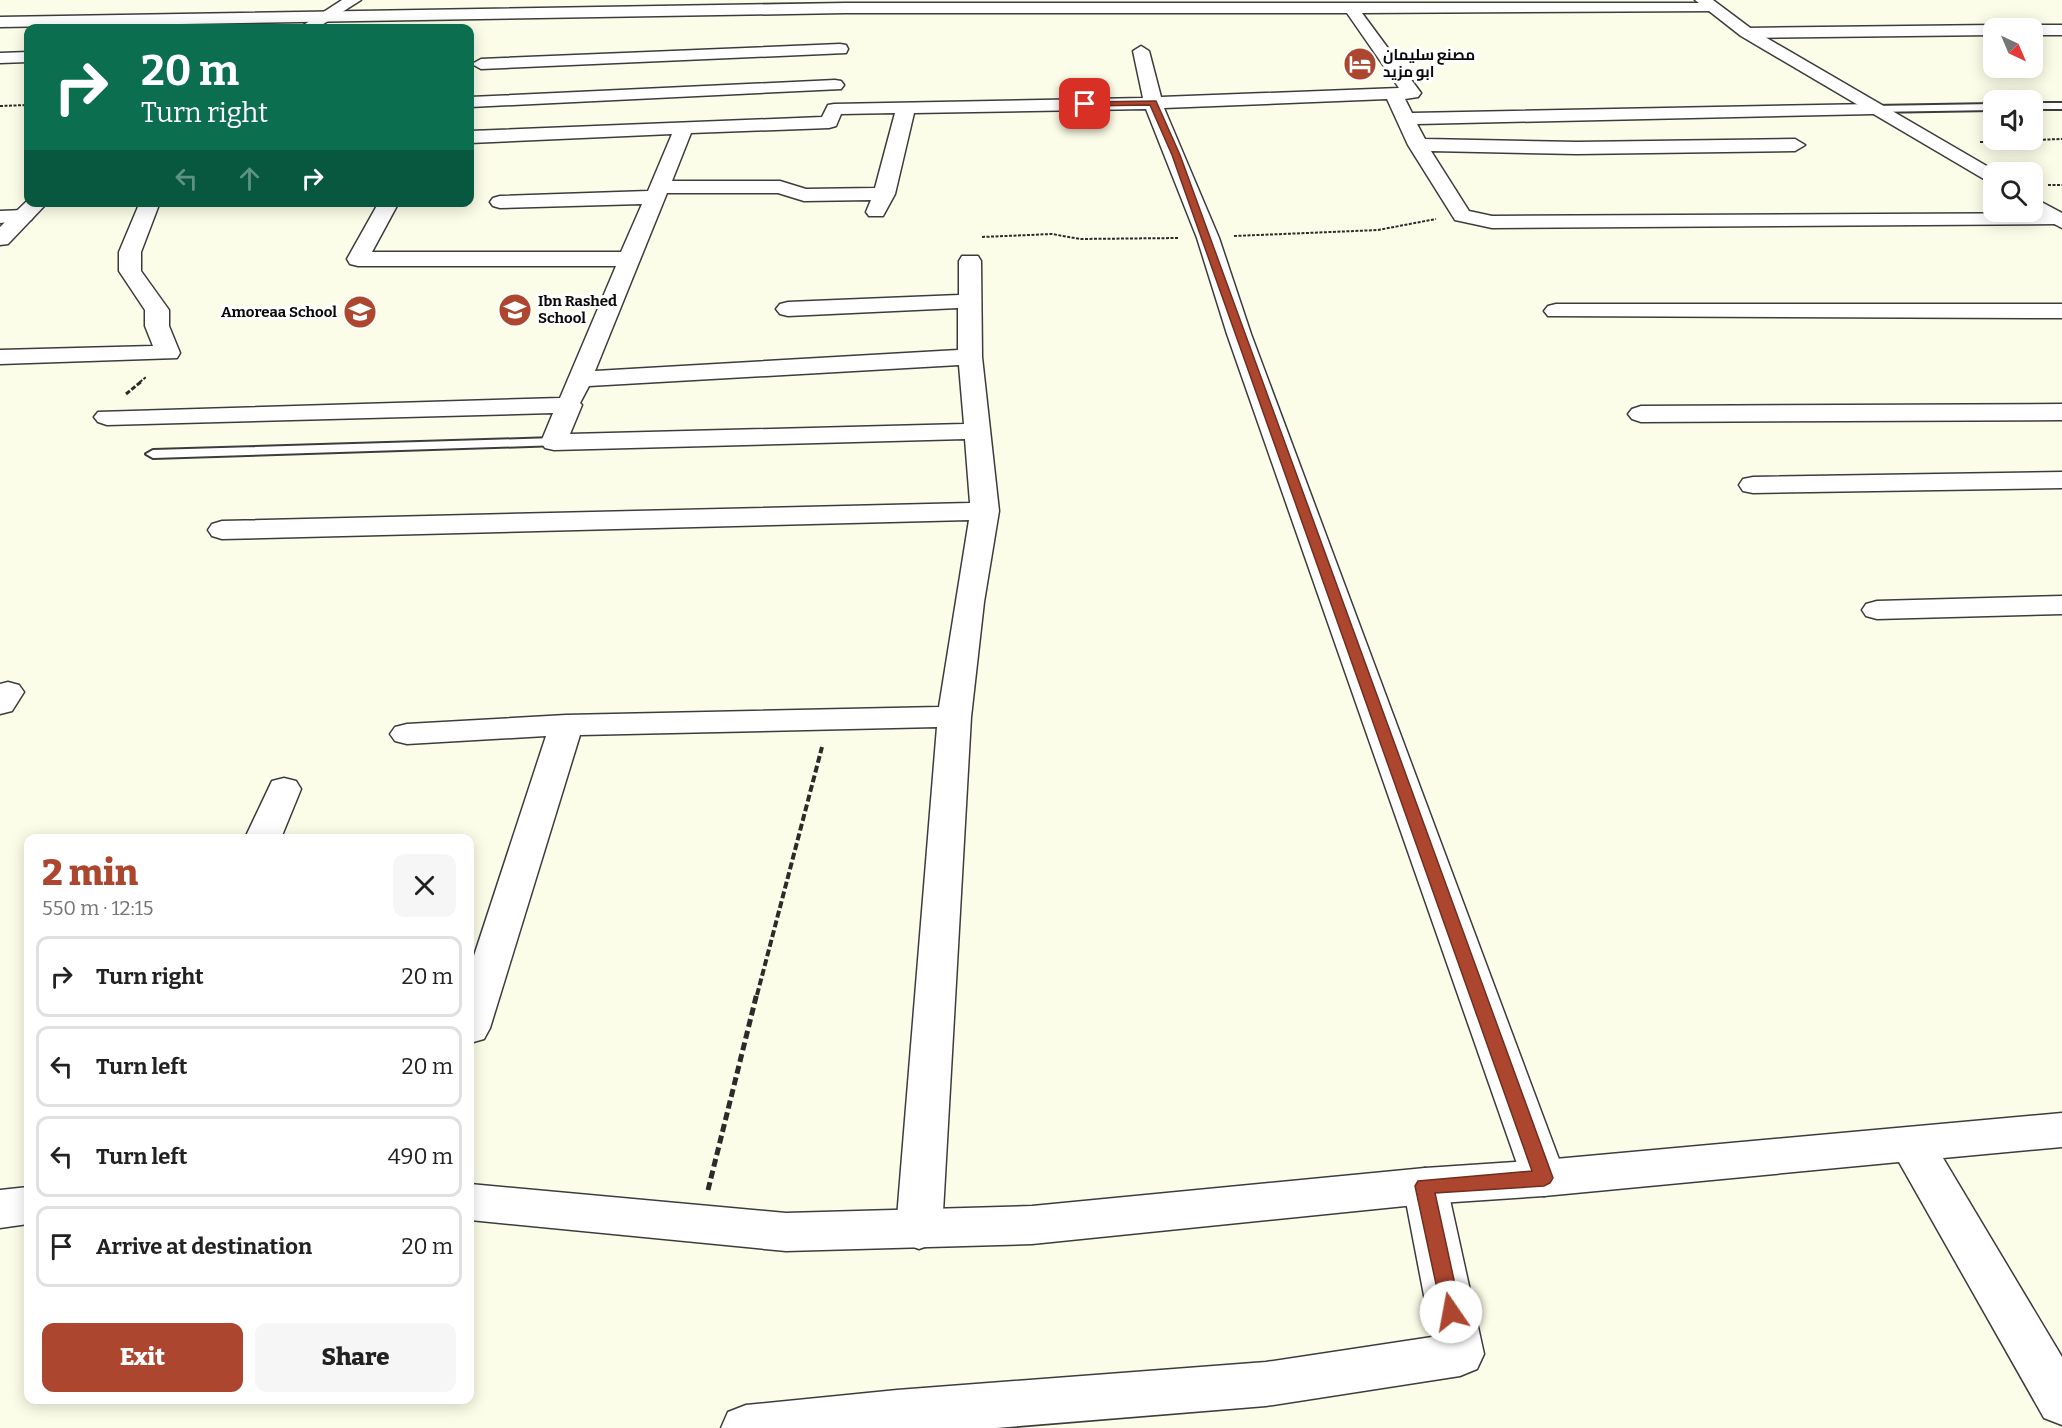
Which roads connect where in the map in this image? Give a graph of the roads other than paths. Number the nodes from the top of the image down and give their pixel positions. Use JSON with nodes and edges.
{"nodes":[{"id":1,"x":353,"y":0,"type":"edge"},
{"id":2,"x":1707,"y":4,"type":"edge"},
{"id":3,"x":844,"y":8,"type":"junction"},
{"id":4,"x":1352,"y":9,"type":"junction"},
{"id":5,"x":519,"y":13,"type":"junction"},
{"id":6,"x":325,"y":17,"type":"junction"},
{"id":7,"x":0,"y":22,"type":"edge"},
{"id":8,"x":314,"y":24,"type":"edge"},
{"id":9,"x":508,"y":28,"type":"dead end"},
{"id":10,"x":1983,"y":30,"type":"edge"},
{"id":11,"x":2043,"y":30,"type":"edge"},
{"id":12,"x":2062,"y":30,"type":"edge"},
{"id":13,"x":1747,"y":33,"type":"junction"},
{"id":14,"x":496,"y":44,"type":"dead end"},
{"id":15,"x":1141,"y":51,"type":"dead end"},
{"id":16,"x":24,"y":57,"type":"edge"},
{"id":17,"x":0,"y":58,"type":"edge"},
{"id":18,"x":837,"y":67,"type":"junction"},
{"id":19,"x":474,"y":73,"type":"edge"},
{"id":20,"x":1394,"y":95,"type":"junction"},
{"id":21,"x":474,"y":102,"type":"edge"},
{"id":22,"x":1153,"y":103,"type":"junction"},
{"id":23,"x":2062,"y":105,"type":"edge"},
{"id":24,"x":2043,"y":106,"type":"edge"},
{"id":25,"x":906,"y":107,"type":"junction"},
{"id":26,"x":1983,"y":107,"type":"edge"},
{"id":27,"x":834,"y":109,"type":"junction"},
{"id":28,"x":1873,"y":110,"type":"junction"},
{"id":29,"x":1406,"y":119,"type":"junction"},
{"id":30,"x":684,"y":128,"type":"junction"},
{"id":31,"x":474,"y":137,"type":"edge"},
{"id":32,"x":1795,"y":144,"type":"dead end"},
{"id":33,"x":1418,"y":145,"type":"junction"},
{"id":34,"x":1983,"y":173,"type":"edge"},
{"id":35,"x":658,"y":192,"type":"junction"},
{"id":36,"x":885,"y":194,"type":"junction"},
{"id":37,"x":500,"y":202,"type":"dead end"},
{"id":38,"x":148,"y":207,"type":"edge"},
{"id":39,"x":385,"y":207,"type":"edge"},
{"id":40,"x":31,"y":209,"type":"edge"},
{"id":41,"x":2043,"y":210,"type":"edge"},
{"id":42,"x":876,"y":213,"type":"dead end"},
{"id":43,"x":0,"y":217,"type":"edge"},
{"id":44,"x":2060,"y":220,"type":"edge"},
{"id":45,"x":0,"y":238,"type":"edge"},
{"id":46,"x":976,"y":249,"type":"road end"},
{"id":47,"x":630,"y":259,"type":"junction"},
{"id":48,"x":971,"y":301,"type":"junction"},
{"id":49,"x":788,"y":309,"type":"dead end"},
{"id":50,"x":1556,"y":311,"type":"dead end"},
{"id":51,"x":2062,"y":311,"type":"edge"},
{"id":52,"x":0,"y":357,"type":"edge"},
{"id":53,"x":970,"y":357,"type":"junction"},
{"id":54,"x":581,"y":379,"type":"junction"},
{"id":55,"x":569,"y":405,"type":"junction"},
{"id":56,"x":2062,"y":412,"type":"edge"},
{"id":57,"x":1641,"y":414,"type":"dead end"},
{"id":58,"x":107,"y":417,"type":"road end"},
{"id":59,"x":977,"y":431,"type":"junction"},
{"id":60,"x":554,"y":441,"type":"junction"},
{"id":61,"x":153,"y":454,"type":"dead end"},
{"id":62,"x":2062,"y":480,"type":"edge"},
{"id":63,"x":1753,"y":485,"type":"dead end"},
{"id":64,"x":985,"y":511,"type":"junction"},
{"id":65,"x":222,"y":530,"type":"dead end"},
{"id":66,"x":2062,"y":605,"type":"edge"},
{"id":67,"x":1877,"y":610,"type":"dead end"},
{"id":68,"x":954,"y":717,"type":"junction"},
{"id":69,"x":566,"y":725,"type":"junction"},
{"id":70,"x":407,"y":735,"type":"dead end"},
{"id":71,"x":284,"y":789,"type":"dead end"},
{"id":72,"x":265,"y":834,"type":"edge"},
{"id":73,"x":474,"y":1015,"type":"edge"},
{"id":74,"x":2062,"y":1130,"type":"edge"},
{"id":75,"x":1910,"y":1142,"type":"junction"},
{"id":76,"x":1544,"y":1178,"type":"junction"},
{"id":77,"x":1425,"y":1186,"type":"junction"},
{"id":78,"x":474,"y":1202,"type":"edge"},
{"id":79,"x":24,"y":1206,"type":"edge"},
{"id":80,"x":0,"y":1209,"type":"edge"},
{"id":81,"x":919,"y":1230,"type":"junction"},
{"id":82,"x":2062,"y":1402,"type":"edge"},
{"id":83,"x":746,"y":1428,"type":"edge"}],
"edges":[{"from":1,"to":6,"type":"street"},
{"from":2,"to":4,"type":"street"},
{"from":2,"to":13,"type":"street"},
{"from":3,"to":4,"type":"street"},
{"from":3,"to":5,"type":"street"},
{"from":3,"to":18,"type":"street"},
{"from":4,"to":20,"type":"street"},
{"from":5,"to":6,"type":"street"},
{"from":5,"to":9,"type":"street"},
{"from":6,"to":7,"type":"street"},
{"from":6,"to":8,"type":"street"},
{"from":10,"to":13,"type":"street"},
{"from":11,"to":12,"type":"street"},
{"from":13,"to":28,"type":"street"},
{"from":14,"to":19,"type":"street"},
{"from":15,"to":22,"type":"street"},
{"from":16,"to":17,"type":"street"},
{"from":18,"to":19,"type":"street"},
{"from":18,"to":21,"type":"street"},
{"from":18,"to":27,"type":"street"},
{"from":20,"to":22,"type":"street"},
{"from":20,"to":29,"type":"street"},
{"from":22,"to":25,"type":"street"},
{"from":22,"to":76,"type":"street"},
{"from":23,"to":24,"type":"lane"},
{"from":25,"to":27,"type":"street"},
{"from":25,"to":36,"type":"street"},
{"from":26,"to":28,"type":"lane"},
{"from":27,"to":30,"type":"street"},
{"from":28,"to":29,"type":"street"},
{"from":28,"to":34,"type":"street"},
{"from":29,"to":33,"type":"street"},
{"from":30,"to":31,"type":"street"},
{"from":30,"to":35,"type":"street"},
{"from":32,"to":33,"type":"street"},
{"from":33,"to":44,"type":"street"},
{"from":35,"to":36,"type":"street"},
{"from":35,"to":37,"type":"street"},
{"from":35,"to":47,"type":"street"},
{"from":36,"to":42,"type":"street"},
{"from":38,"to":52,"type":"street"},
{"from":39,"to":47,"type":"street"},
{"from":40,"to":43,"type":"street"},
{"from":40,"to":45,"type":"street"},
{"from":41,"to":44,"type":"street"},
{"from":46,"to":48,"type":"street"},
{"from":47,"to":54,"type":"street"},
{"from":48,"to":49,"type":"street"},
{"from":48,"to":53,"type":"street"},
{"from":50,"to":51,"type":"street"},
{"from":53,"to":54,"type":"street"},
{"from":53,"to":59,"type":"street"},
{"from":54,"to":55,"type":"street"},
{"from":55,"to":58,"type":"street"},
{"from":55,"to":60,"type":"street"},
{"from":56,"to":57,"type":"street"},
{"from":59,"to":60,"type":"street"},
{"from":59,"to":64,"type":"street"},
{"from":60,"to":61,"type":"lane"},
{"from":62,"to":63,"type":"street"},
{"from":64,"to":65,"type":"street"},
{"from":64,"to":68,"type":"street"},
{"from":66,"to":67,"type":"street"},
{"from":68,"to":69,"type":"street"},
{"from":68,"to":81,"type":"street"},
{"from":69,"to":70,"type":"street"},
{"from":69,"to":73,"type":"street"},
{"from":71,"to":72,"type":"street"},
{"from":74,"to":75,"type":"street"},
{"from":75,"to":76,"type":"street"},
{"from":75,"to":82,"type":"street"},
{"from":76,"to":77,"type":"street"},
{"from":77,"to":81,"type":"street"},
{"from":77,"to":83,"type":"street"},
{"from":78,"to":81,"type":"street"},
{"from":79,"to":80,"type":"street"}]}
